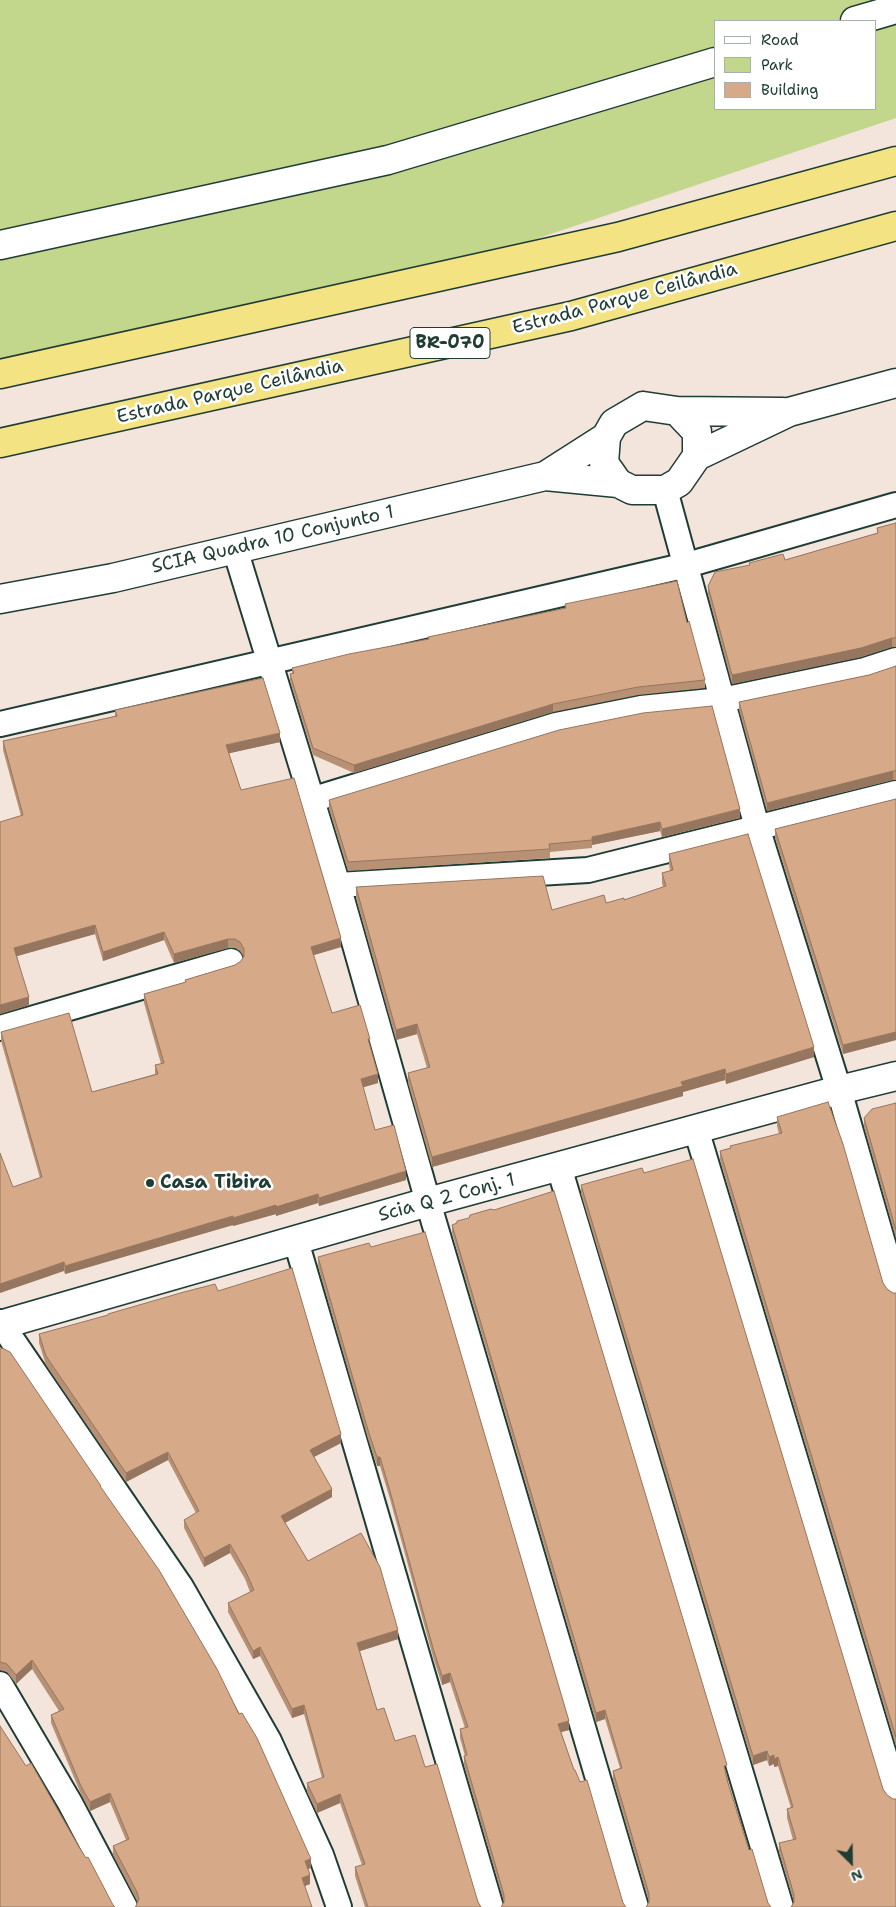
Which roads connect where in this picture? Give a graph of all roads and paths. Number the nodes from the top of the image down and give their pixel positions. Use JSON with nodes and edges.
{"nodes":[{"id":1,"x":896,"y":9,"type":"edge"},
{"id":2,"x":858,"y":20,"type":"edge"},
{"id":3,"x":714,"y":62,"type":"edge"},
{"id":4,"x":896,"y":161,"type":"edge"},
{"id":5,"x":896,"y":226,"type":"edge"},
{"id":6,"x":0,"y":245,"type":"edge"},
{"id":7,"x":0,"y":374,"type":"edge"},
{"id":8,"x":896,"y":383,"type":"edge"},
{"id":9,"x":677,"y":412,"type":"junction"},
{"id":10,"x":789,"y":412,"type":"junction"},
{"id":11,"x":606,"y":437,"type":"junction"},
{"id":12,"x":0,"y":443,"type":"edge"},
{"id":13,"x":698,"y":456,"type":"junction"},
{"id":14,"x":545,"y":476,"type":"junction"},
{"id":15,"x":618,"y":483,"type":"junction"},
{"id":16,"x":665,"y":490,"type":"junction"},
{"id":17,"x":896,"y":505,"type":"edge"},
{"id":18,"x":235,"y":549,"type":"junction"},
{"id":19,"x":687,"y":565,"type":"junction"},
{"id":20,"x":0,"y":599,"type":"edge"},
{"id":21,"x":896,"y":660,"type":"edge"},
{"id":22,"x":269,"y":661,"type":"junction"},
{"id":23,"x":722,"y":700,"type":"junction"},
{"id":24,"x":0,"y":724,"type":"edge"},
{"id":25,"x":896,"y":793,"type":"edge"},
{"id":26,"x":312,"y":800,"type":"junction"},
{"id":27,"x":757,"y":827,"type":"junction"},
{"id":28,"x":338,"y":885,"type":"junction"},
{"id":29,"x":231,"y":961,"type":"dead end"},
{"id":30,"x":0,"y":1028,"type":"edge"},
{"id":31,"x":896,"y":1076,"type":"edge"},
{"id":32,"x":838,"y":1090,"type":"junction"},
{"id":33,"x":696,"y":1128,"type":"junction"},
{"id":34,"x":559,"y":1167,"type":"junction"},
{"id":35,"x":428,"y":1202,"type":"junction"},
{"id":36,"x":296,"y":1241,"type":"junction"},
{"id":37,"x":896,"y":1288,"type":"edge"},
{"id":38,"x":0,"y":1324,"type":"edge"},
{"id":39,"x":0,"y":1684,"type":"edge"},
{"id":40,"x":896,"y":1794,"type":"edge"},
{"id":41,"x":125,"y":1907,"type":"edge"},
{"id":42,"x":339,"y":1907,"type":"edge"},
{"id":43,"x":491,"y":1907,"type":"edge"},
{"id":44,"x":636,"y":1907,"type":"edge"},
{"id":45,"x":781,"y":1907,"type":"edge"}],
"edges":[{"from":1,"to":2,"type":"street"},
{"from":3,"to":6,"type":"street"},
{"from":4,"to":7,"type":"highway"},
{"from":5,"to":12,"type":"highway","name":"Estrada Parque Ceilândia","number":"BR-070"},
{"from":8,"to":10,"type":"street"},
{"from":9,"to":10,"type":"street"},
{"from":9,"to":11,"type":"street"},
{"from":9,"to":13,"type":"street"},
{"from":10,"to":13,"type":"street"},
{"from":11,"to":14,"type":"street","name":"SCIA Quadra 10 Conjunto 1"},
{"from":11,"to":15,"type":"street"},
{"from":13,"to":16,"type":"street"},
{"from":14,"to":15,"type":"street","name":"SCIA Quadra 10 Conjunto 1"},
{"from":14,"to":18,"type":"street","name":"SCIA Quadra 10 Conjunto 1"},
{"from":15,"to":16,"type":"street"},
{"from":16,"to":19,"type":"street"},
{"from":17,"to":19,"type":"street"},
{"from":18,"to":20,"type":"street","name":"SCIA Quadra 10 Conjunto 1"},
{"from":18,"to":22,"type":"street"},
{"from":19,"to":22,"type":"street"},
{"from":19,"to":23,"type":"street"},
{"from":21,"to":23,"type":"street"},
{"from":22,"to":24,"type":"street"},
{"from":22,"to":26,"type":"street"},
{"from":23,"to":26,"type":"street"},
{"from":23,"to":27,"type":"street"},
{"from":25,"to":27,"type":"street"},
{"from":26,"to":28,"type":"street"},
{"from":27,"to":28,"type":"street"},
{"from":27,"to":32,"type":"street"},
{"from":28,"to":35,"type":"street"},
{"from":29,"to":30,"type":"street"},
{"from":31,"to":32,"type":"street","name":"Scia Q 2 Conj. 1"},
{"from":32,"to":33,"type":"street","name":"Scia Q 2 Conj. 1"},
{"from":32,"to":37,"type":"street"},
{"from":33,"to":34,"type":"street","name":"Scia Q 2 Conj. 1"},
{"from":33,"to":40,"type":"street"},
{"from":34,"to":35,"type":"street","name":"Scia Q 2 Conj. 1"},
{"from":34,"to":45,"type":"street"},
{"from":35,"to":36,"type":"street","name":"Scia Q 2 Conj. 1"},
{"from":35,"to":44,"type":"street"},
{"from":36,"to":38,"type":"street","name":"Scia Q 2 Conj. 1"},
{"from":36,"to":43,"type":"street"},
{"from":38,"to":42,"type":"street"},
{"from":39,"to":41,"type":"street"}]}
